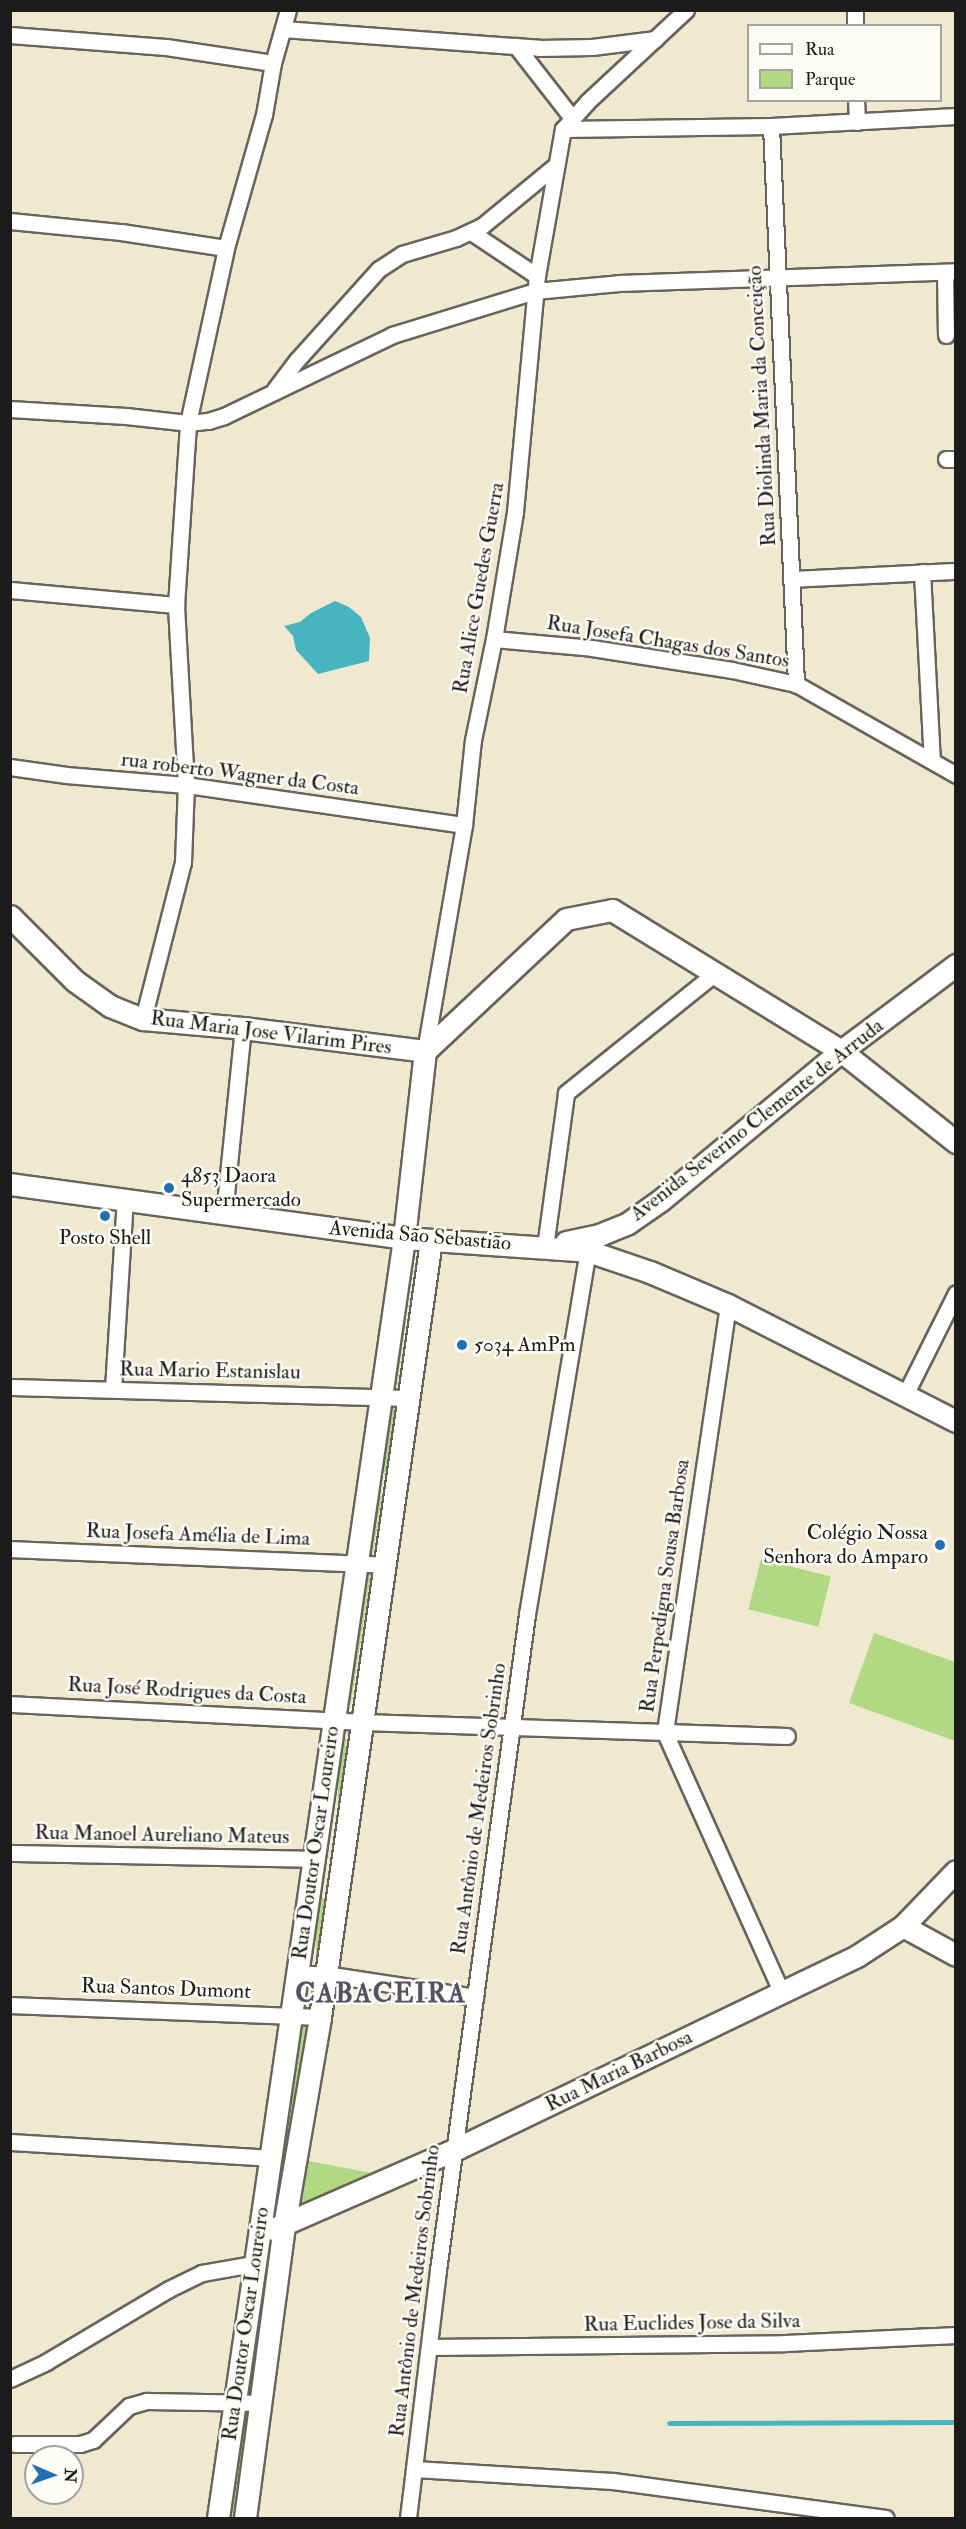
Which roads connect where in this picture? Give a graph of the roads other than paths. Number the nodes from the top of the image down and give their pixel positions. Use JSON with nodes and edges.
{"nodes":[{"id":1,"x":288,"y":10,"type":"edge"},
{"id":2,"x":686,"y":10,"type":"edge"},
{"id":3,"x":283,"y":29,"type":"junction"},
{"id":4,"x":10,"y":35,"type":"edge"},
{"id":5,"x":655,"y":39,"type":"junction"},
{"id":6,"x":516,"y":46,"type":"junction"},
{"id":7,"x":273,"y":63,"type":"junction"},
{"id":8,"x":856,"y":102,"type":"edge"},
{"id":9,"x":956,"y":116,"type":"edge"},
{"id":10,"x":857,"y":122,"type":"junction"},
{"id":11,"x":568,"y":124,"type":"junction"},
{"id":12,"x":771,"y":126,"type":"junction"},
{"id":13,"x":556,"y":165,"type":"junction"},
{"id":14,"x":10,"y":221,"type":"edge"},
{"id":15,"x":471,"y":232,"type":"junction"},
{"id":16,"x":226,"y":248,"type":"junction"},
{"id":17,"x":950,"y":272,"type":"edge"},
{"id":18,"x":778,"y":278,"type":"junction"},
{"id":19,"x":536,"y":284,"type":"junction"},
{"id":20,"x":946,"y":335,"type":"dead end"},
{"id":21,"x":273,"y":391,"type":"junction"},
{"id":22,"x":10,"y":409,"type":"edge"},
{"id":23,"x":188,"y":423,"type":"junction"},
{"id":24,"x":956,"y":570,"type":"edge"},
{"id":25,"x":922,"y":572,"type":"junction"},
{"id":26,"x":791,"y":579,"type":"junction"},
{"id":27,"x":10,"y":590,"type":"edge"},
{"id":28,"x":176,"y":605,"type":"junction"},
{"id":29,"x":494,"y":639,"type":"junction"},
{"id":30,"x":796,"y":684,"type":"junction"},
{"id":31,"x":932,"y":761,"type":"junction"},
{"id":32,"x":10,"y":767,"type":"edge"},
{"id":33,"x":956,"y":775,"type":"edge"},
{"id":34,"x":186,"y":785,"type":"junction"},
{"id":35,"x":464,"y":825,"type":"junction"},
{"id":36,"x":10,"y":916,"type":"edge"},
{"id":37,"x":956,"y":965,"type":"edge"},
{"id":38,"x":715,"y":973,"type":"junction"},
{"id":39,"x":143,"y":1019,"type":"junction"},
{"id":40,"x":243,"y":1028,"type":"junction"},
{"id":41,"x":842,"y":1051,"type":"junction"},
{"id":42,"x":425,"y":1052,"type":"junction"},
{"id":43,"x":956,"y":1142,"type":"edge"},
{"id":44,"x":10,"y":1184,"type":"edge"},
{"id":45,"x":125,"y":1200,"type":"junction"},
{"id":46,"x":224,"y":1214,"type":"junction"},
{"id":47,"x":404,"y":1238,"type":"junction"},
{"id":48,"x":431,"y":1241,"type":"junction"},
{"id":49,"x":544,"y":1247,"type":"junction"},
{"id":50,"x":588,"y":1251,"type":"junction"},
{"id":51,"x":956,"y":1293,"type":"edge"},
{"id":52,"x":728,"y":1305,"type":"junction"},
{"id":53,"x":10,"y":1388,"type":"edge"},
{"id":54,"x":113,"y":1389,"type":"junction"},
{"id":55,"x":381,"y":1396,"type":"junction"},
{"id":56,"x":904,"y":1397,"type":"junction"},
{"id":57,"x":409,"y":1398,"type":"junction"},
{"id":58,"x":956,"y":1420,"type":"edge"},
{"id":59,"x":10,"y":1549,"type":"edge"},
{"id":60,"x":356,"y":1563,"type":"junction"},
{"id":61,"x":384,"y":1565,"type":"junction"},
{"id":62,"x":10,"y":1704,"type":"edge"},
{"id":63,"x":334,"y":1719,"type":"junction"},
{"id":64,"x":362,"y":1722,"type":"junction"},
{"id":65,"x":512,"y":1726,"type":"junction"},
{"id":66,"x":665,"y":1733,"type":"junction"},
{"id":67,"x":787,"y":1736,"type":"dead end"},
{"id":68,"x":10,"y":1853,"type":"edge"},
{"id":69,"x":314,"y":1859,"type":"junction"},
{"id":70,"x":956,"y":1872,"type":"edge"},
{"id":71,"x":903,"y":1926,"type":"junction"},
{"id":72,"x":956,"y":1955,"type":"edge"},
{"id":73,"x":297,"y":1974,"type":"junction"},
{"id":74,"x":325,"y":1974,"type":"junction"},
{"id":75,"x":782,"y":1993,"type":"junction"},
{"id":76,"x":475,"y":1997,"type":"junction"},
{"id":77,"x":10,"y":2005,"type":"edge"},
{"id":78,"x":291,"y":2014,"type":"junction"},
{"id":79,"x":320,"y":2017,"type":"junction"},
{"id":80,"x":10,"y":2142,"type":"edge"},
{"id":81,"x":454,"y":2150,"type":"junction"},
{"id":82,"x":270,"y":2158,"type":"junction"},
{"id":83,"x":285,"y":2226,"type":"junction"},
{"id":84,"x":258,"y":2234,"type":"junction"},
{"id":85,"x":253,"y":2264,"type":"junction"},
{"id":86,"x":956,"y":2335,"type":"edge"},
{"id":87,"x":429,"y":2347,"type":"junction"},
{"id":88,"x":10,"y":2379,"type":"edge"},
{"id":89,"x":262,"y":2403,"type":"junction"},
{"id":90,"x":234,"y":2404,"type":"junction"},
{"id":91,"x":15,"y":2444,"type":"dead end"},
{"id":92,"x":414,"y":2469,"type":"junction"},
{"id":93,"x":218,"y":2518,"type":"edge"},
{"id":94,"x":245,"y":2518,"type":"edge"},
{"id":95,"x":408,"y":2518,"type":"edge"},
{"id":96,"x":886,"y":2518,"type":"edge"}],
"edges":[{"from":1,"to":3,"type":"street"},
{"from":2,"to":5,"type":"street"},
{"from":3,"to":6,"type":"street"},
{"from":3,"to":7,"type":"street"},
{"from":4,"to":7,"type":"street"},
{"from":5,"to":6,"type":"street"},
{"from":5,"to":11,"type":"street"},
{"from":6,"to":11,"type":"street"},
{"from":7,"to":16,"type":"street"},
{"from":8,"to":10,"type":"street"},
{"from":9,"to":10,"type":"street"},
{"from":10,"to":12,"type":"street"},
{"from":11,"to":12,"type":"street"},
{"from":11,"to":13,"type":"street","name":"Rua Alice Guedes Guerra"},
{"from":12,"to":18,"type":"street","name":"Rua Diolinda Maria da Conceição"},
{"from":13,"to":15,"type":"street"},
{"from":13,"to":19,"type":"street","name":"Rua Alice Guedes Guerra"},
{"from":14,"to":16,"type":"street"},
{"from":15,"to":19,"type":"street"},
{"from":15,"to":21,"type":"street"},
{"from":16,"to":23,"type":"street"},
{"from":17,"to":18,"type":"street"},
{"from":17,"to":20,"type":"street"},
{"from":18,"to":19,"type":"street"},
{"from":18,"to":26,"type":"street","name":"Rua Diolinda Maria da Conceição"},
{"from":19,"to":21,"type":"street"},
{"from":19,"to":29,"type":"street","name":"Rua Alice Guedes Guerra"},
{"from":21,"to":23,"type":"street"},
{"from":22,"to":23,"type":"street"},
{"from":23,"to":28,"type":"street"},
{"from":24,"to":25,"type":"street"},
{"from":25,"to":26,"type":"street"},
{"from":25,"to":31,"type":"street"},
{"from":26,"to":30,"type":"street","name":"Rua Diolinda Maria da Conceição"},
{"from":27,"to":28,"type":"street"},
{"from":28,"to":34,"type":"street"},
{"from":29,"to":30,"type":"street","name":"Rua Josefa Chagas dos Santos"},
{"from":29,"to":35,"type":"street","name":"Rua Alice Guedes Guerra"},
{"from":30,"to":31,"type":"street","name":"Rua Josefa Chagas dos Santos"},
{"from":31,"to":33,"type":"street","name":"Rua Josefa Chagas dos Santos"},
{"from":32,"to":34,"type":"street","name":"rua roberto Wagner da Costa"},
{"from":34,"to":35,"type":"street","name":"rua roberto Wagner da Costa"},
{"from":34,"to":39,"type":"street"},
{"from":35,"to":42,"type":"street","name":"Rua Alice Guedes Guerra"},
{"from":36,"to":39,"type":"main road","name":"Rua Maria Jose Vilarim Pires"},
{"from":37,"to":41,"type":"main road","name":"Avenida Severino Clemente de Arruda"},
{"from":38,"to":41,"type":"main road"},
{"from":38,"to":42,"type":"main road"},
{"from":38,"to":49,"type":"street"},
{"from":39,"to":40,"type":"main road","name":"Rua Maria Jose Vilarim Pires"},
{"from":40,"to":42,"type":"main road","name":"Rua Maria Jose Vilarim Pires"},
{"from":40,"to":46,"type":"street"},
{"from":41,"to":43,"type":"main road"},
{"from":41,"to":49,"type":"main road","name":"Avenida Severino Clemente de Arruda"},
{"from":42,"to":47,"type":"main road","name":"Rua Doutor Oscar Loureiro"},
{"from":44,"to":45,"type":"main road","name":"Avenida São Sebastião"},
{"from":45,"to":46,"type":"main road","name":"Avenida São Sebastião"},
{"from":45,"to":54,"type":"street"},
{"from":46,"to":47,"type":"main road","name":"Avenida São Sebastião"},
{"from":47,"to":48,"type":"main road","name":"Avenida São Sebastião"},
{"from":47,"to":55,"type":"main road","name":"Rua Doutor Oscar Loureiro"},
{"from":48,"to":49,"type":"main road","name":"Avenida São Sebastião"},
{"from":48,"to":57,"type":"main road","name":"Rua Doutor Oscar Loureiro"},
{"from":49,"to":50,"type":"main road"},
{"from":50,"to":52,"type":"main road"},
{"from":50,"to":65,"type":"street","name":"Rua Antônio de Medeiros Sobrinho"},
{"from":51,"to":56,"type":"street"},
{"from":52,"to":56,"type":"main road"},
{"from":52,"to":66,"type":"street","name":"Rua Perpedigna Sousa Barbosa"},
{"from":53,"to":54,"type":"street","name":"Rua Mario Estanislau"},
{"from":54,"to":55,"type":"street","name":"Rua Mario Estanislau"},
{"from":55,"to":57,"type":"street","name":"Rua Mario Estanislau"},
{"from":55,"to":60,"type":"main road","name":"Rua Doutor Oscar Loureiro"},
{"from":56,"to":58,"type":"main road"},
{"from":57,"to":61,"type":"main road","name":"Rua Doutor Oscar Loureiro"},
{"from":59,"to":60,"type":"street","name":"Rua Josefa Amélia de Lima"},
{"from":60,"to":61,"type":"street","name":"Rua Josefa Amélia de Lima"},
{"from":60,"to":63,"type":"main road","name":"Rua Doutor Oscar Loureiro"},
{"from":61,"to":64,"type":"main road","name":"Rua Doutor Oscar Loureiro"},
{"from":62,"to":63,"type":"street","name":"Rua José Rodrigues da Costa"},
{"from":63,"to":64,"type":"street","name":"Rua José Rodrigues da Costa"},
{"from":63,"to":69,"type":"main road","name":"Rua Doutor Oscar Loureiro"},
{"from":64,"to":65,"type":"street","name":"Rua José Rodrigues da Costa"},
{"from":64,"to":74,"type":"main road","name":"Rua Doutor Oscar Loureiro"},
{"from":65,"to":66,"type":"street","name":"Rua José Rodrigues da Costa"},
{"from":65,"to":76,"type":"street","name":"Rua Antônio de Medeiros Sobrinho"},
{"from":66,"to":67,"type":"street","name":"Rua José Rodrigues da Costa"},
{"from":66,"to":75,"type":"street","name":"Rua Perpedigna Sousa Barbosa"},
{"from":68,"to":69,"type":"street","name":"Rua Manoel Aureliano Mateus"},
{"from":69,"to":73,"type":"main road","name":"Rua Doutor Oscar Loureiro"},
{"from":70,"to":71,"type":"main road","name":"Rua Maria Barbosa"},
{"from":71,"to":72,"type":"main road"},
{"from":71,"to":75,"type":"main road","name":"Rua Maria Barbosa"},
{"from":73,"to":74,"type":"street"},
{"from":73,"to":78,"type":"main road","name":"Rua Doutor Oscar Loureiro"},
{"from":74,"to":76,"type":"street"},
{"from":74,"to":79,"type":"main road","name":"Rua Doutor Oscar Loureiro"},
{"from":75,"to":81,"type":"main road","name":"Rua Maria Barbosa"},
{"from":76,"to":81,"type":"street","name":"Rua Antônio de Medeiros Sobrinho"},
{"from":77,"to":78,"type":"street","name":"Rua Santos Dumont"},
{"from":78,"to":79,"type":"street","name":"Rua Santos Dumont"},
{"from":78,"to":82,"type":"main road","name":"Rua Doutor Oscar Loureiro"},
{"from":79,"to":83,"type":"main road","name":"Rua Doutor Oscar Loureiro"},
{"from":80,"to":82,"type":"street"},
{"from":81,"to":83,"type":"main road","name":"Rua Maria Barbosa"},
{"from":81,"to":87,"type":"street","name":"Rua Antônio de Medeiros Sobrinho"},
{"from":82,"to":84,"type":"main road","name":"Rua Doutor Oscar Loureiro"},
{"from":83,"to":84,"type":"main road","name":"Rua Maria Barbosa"},
{"from":83,"to":89,"type":"main road","name":"Rua Doutor Oscar Loureiro"},
{"from":84,"to":85,"type":"main road","name":"Rua Doutor Oscar Loureiro"},
{"from":85,"to":88,"type":"street"},
{"from":85,"to":90,"type":"main road","name":"Rua Doutor Oscar Loureiro"},
{"from":86,"to":87,"type":"street","name":"Rua Euclides Jose da Silva"},
{"from":87,"to":92,"type":"street","name":"Rua Antônio de Medeiros Sobrinho"},
{"from":89,"to":90,"type":"street"},
{"from":89,"to":94,"type":"main road","name":"Rua Doutor Oscar Loureiro"},
{"from":90,"to":91,"type":"street"},
{"from":90,"to":93,"type":"main road","name":"Rua Doutor Oscar Loureiro"},
{"from":92,"to":95,"type":"street","name":"Rua Antônio de Medeiros Sobrinho"},
{"from":92,"to":96,"type":"street"}]}
